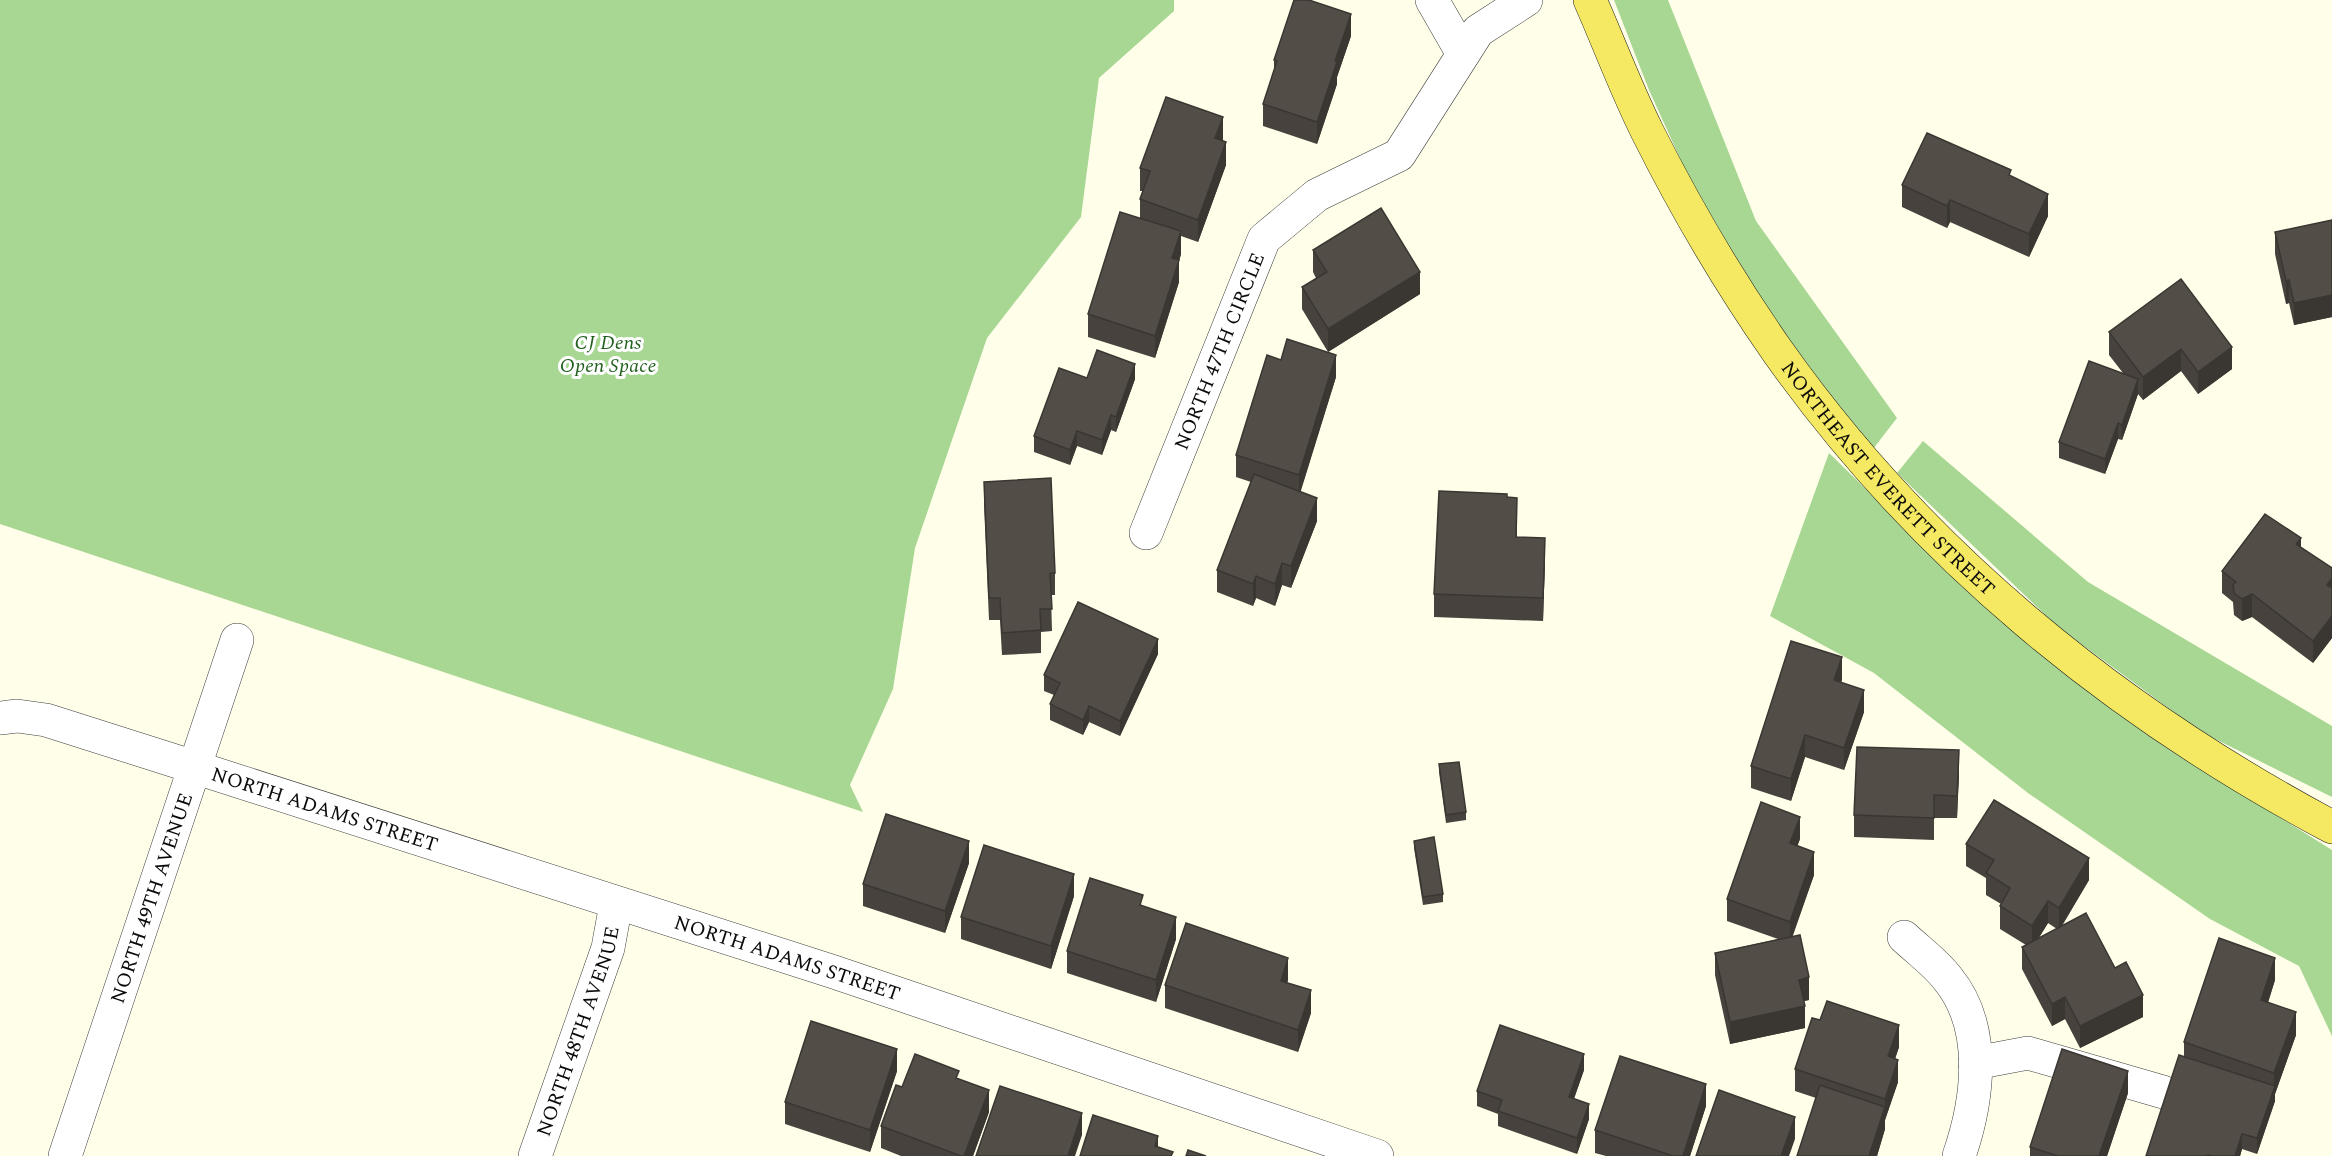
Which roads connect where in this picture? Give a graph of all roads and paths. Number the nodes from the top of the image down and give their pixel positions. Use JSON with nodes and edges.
{"nodes":[{"id":1,"x":1432,"y":0,"type":"edge"},
{"id":2,"x":1526,"y":0,"type":"edge"},
{"id":3,"x":1590,"y":0,"type":"edge"},
{"id":4,"x":1463,"y":54,"type":"junction"},
{"id":5,"x":1146,"y":532,"type":"dead end"},
{"id":6,"x":237,"y":640,"type":"dead end"},
{"id":7,"x":0,"y":718,"type":"edge"},
{"id":8,"x":194,"y":767,"type":"junction"},
{"id":9,"x":2332,"y":827,"type":"edge"},
{"id":10,"x":616,"y":904,"type":"junction"},
{"id":11,"x":1904,"y":937,"type":"dead end"},
{"id":12,"x":1975,"y":1064,"type":"junction"},
{"id":13,"x":2163,"y":1092,"type":"dead end"},
{"id":14,"x":65,"y":1156,"type":"edge"},
{"id":15,"x":535,"y":1156,"type":"edge"},
{"id":16,"x":1377,"y":1156,"type":"edge"},
{"id":17,"x":1959,"y":1156,"type":"edge"}],
"edges":[{"from":1,"to":4,"type":"street"},
{"from":2,"to":4,"type":"street","name":"NORTH 47TH CIRCLE"},
{"from":3,"to":9,"type":"main road","name":"NORTHEAST EVERETT STREET"},
{"from":4,"to":5,"type":"street","name":"NORTH 47TH CIRCLE"},
{"from":6,"to":8,"type":"street","name":"NORTH 49TH AVENUE"},
{"from":7,"to":8,"type":"street","name":"NORTH ADAMS STREET"},
{"from":8,"to":10,"type":"street","name":"NORTH ADAMS STREET"},
{"from":8,"to":14,"type":"street","name":"NORTH 49TH AVENUE"},
{"from":10,"to":15,"type":"street","name":"NORTH 48TH AVENUE"},
{"from":10,"to":16,"type":"street","name":"NORTH ADAMS STREET"},
{"from":11,"to":12,"type":"street"},
{"from":12,"to":13,"type":"street"},
{"from":12,"to":17,"type":"street"}]}
